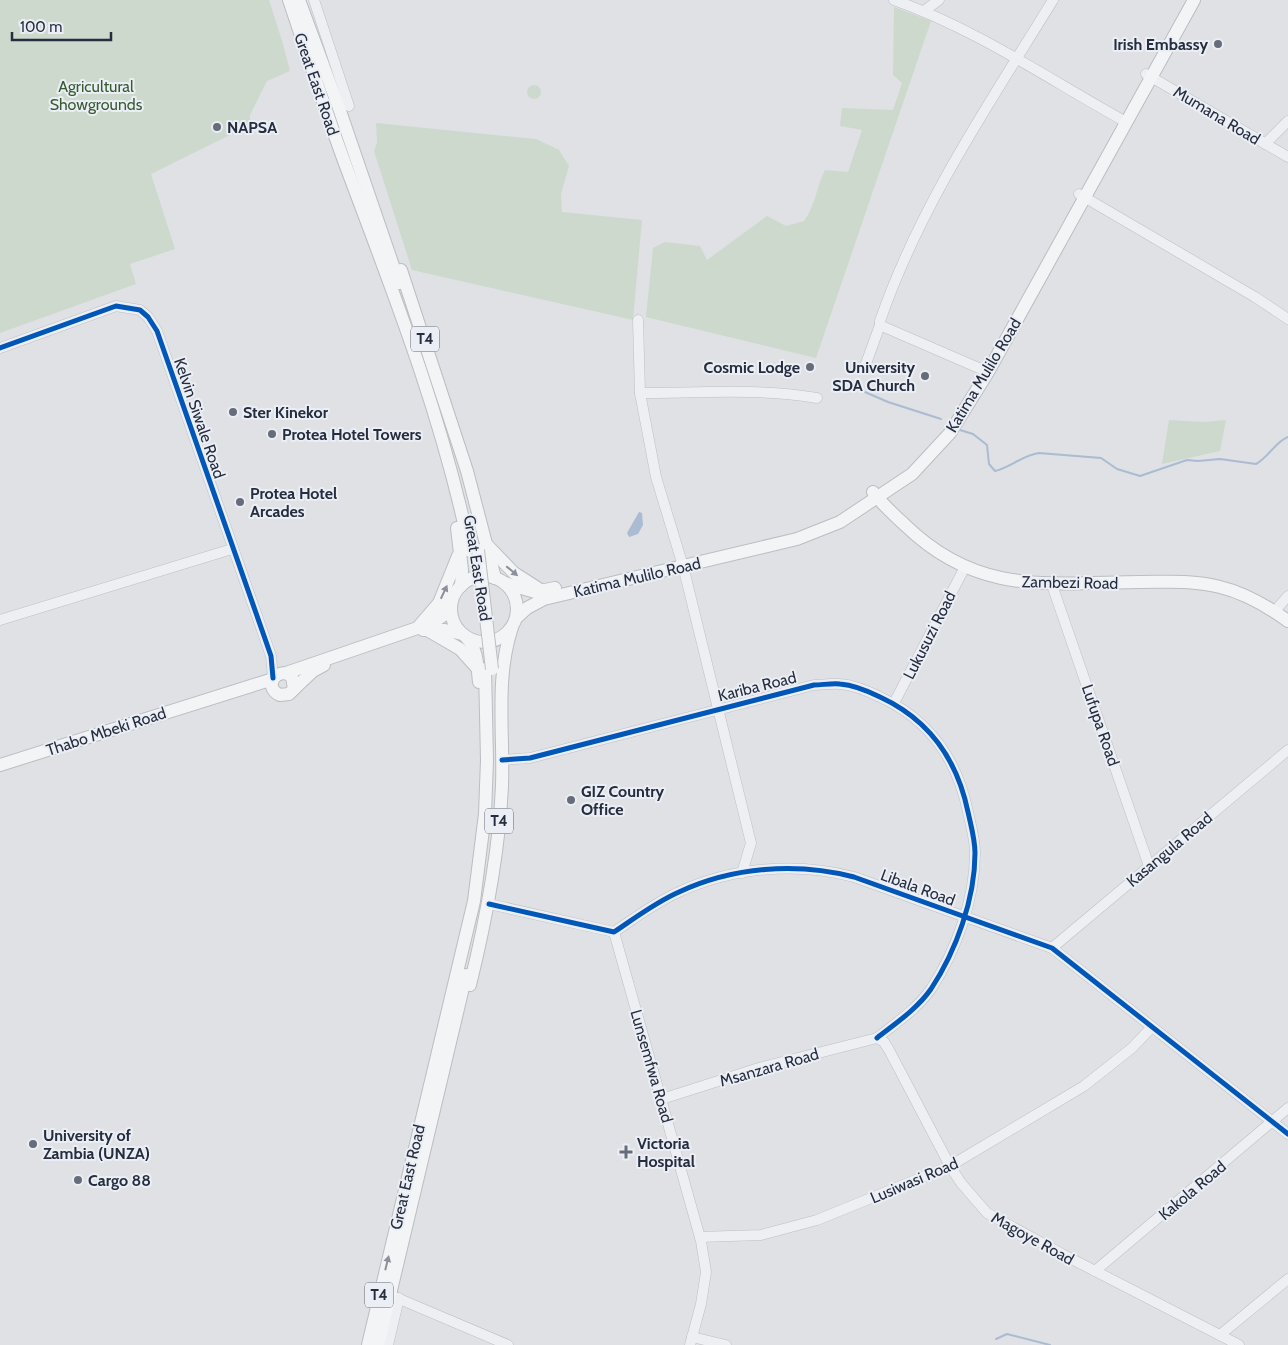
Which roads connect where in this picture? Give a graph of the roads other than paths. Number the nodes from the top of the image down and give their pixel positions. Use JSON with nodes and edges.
{"nodes":[{"id":1,"x":289,"y":0,"type":"edge"},
{"id":2,"x":299,"y":0,"type":"edge"},
{"id":3,"x":314,"y":0,"type":"edge"},
{"id":4,"x":894,"y":0,"type":"edge"},
{"id":5,"x":939,"y":0,"type":"edge"},
{"id":6,"x":1053,"y":0,"type":"edge"},
{"id":7,"x":1186,"y":0,"type":"edge"},
{"id":8,"x":1194,"y":0,"type":"edge"},
{"id":9,"x":924,"y":11,"type":"junction"},
{"id":10,"x":1017,"y":59,"type":"junction"},
{"id":11,"x":1149,"y":76,"type":"junction"},
{"id":12,"x":349,"y":106,"type":"dead end"},
{"id":13,"x":1123,"y":120,"type":"junction"},
{"id":14,"x":1288,"y":121,"type":"edge"},
{"id":15,"x":1265,"y":144,"type":"junction"},
{"id":16,"x":1288,"y":157,"type":"edge"},
{"id":17,"x":1082,"y":195,"type":"junction"},
{"id":18,"x":1288,"y":319,"type":"edge"},
{"id":19,"x":638,"y":320,"type":"dead end"},
{"id":20,"x":880,"y":325,"type":"junction"},
{"id":21,"x":0,"y":348,"type":"edge"},
{"id":22,"x":864,"y":369,"type":"dead end"},
{"id":23,"x":984,"y":370,"type":"junction"},
{"id":24,"x":640,"y":393,"type":"junction"},
{"id":25,"x":817,"y":398,"type":"dead end"},
{"id":26,"x":876,"y":495,"type":"junction"},
{"id":27,"x":232,"y":549,"type":"junction"},
{"id":28,"x":473,"y":549,"type":"junction"},
{"id":29,"x":682,"y":563,"type":"junction"},
{"id":30,"x":964,"y":567,"type":"junction"},
{"id":31,"x":500,"y":580,"type":"junction"},
{"id":32,"x":1052,"y":584,"type":"junction"},
{"id":33,"x":461,"y":586,"type":"junction"},
{"id":34,"x":544,"y":590,"type":"junction"},
{"id":35,"x":1288,"y":596,"type":"edge"},
{"id":36,"x":452,"y":600,"type":"junction"},
{"id":37,"x":1274,"y":612,"type":"junction"},
{"id":38,"x":0,"y":620,"type":"edge"},
{"id":39,"x":1288,"y":621,"type":"edge"},
{"id":40,"x":514,"y":623,"type":"junction"},
{"id":41,"x":422,"y":628,"type":"junction"},
{"id":42,"x":464,"y":636,"type":"junction"},
{"id":43,"x":485,"y":669,"type":"junction"},
{"id":44,"x":279,"y":676,"type":"junction"},
{"id":45,"x":294,"y":689,"type":"junction"},
{"id":46,"x":276,"y":694,"type":"junction"},
{"id":47,"x":212,"y":697,"type":"junction"},
{"id":48,"x":894,"y":703,"type":"junction"},
{"id":49,"x":718,"y":709,"type":"junction"},
{"id":50,"x":1288,"y":750,"type":"edge"},
{"id":51,"x":502,"y":760,"type":"junction"},
{"id":52,"x":0,"y":765,"type":"edge"},
{"id":53,"x":1150,"y":866,"type":"junction"},
{"id":54,"x":742,"y":873,"type":"junction"},
{"id":55,"x":489,"y":904,"type":"junction"},
{"id":56,"x":964,"y":917,"type":"junction"},
{"id":57,"x":614,"y":932,"type":"junction"},
{"id":58,"x":1052,"y":948,"type":"junction"},
{"id":59,"x":454,"y":1010,"type":"junction"},
{"id":60,"x":1151,"y":1028,"type":"junction"},
{"id":61,"x":877,"y":1038,"type":"junction"},
{"id":62,"x":662,"y":1099,"type":"junction"},
{"id":63,"x":1288,"y":1108,"type":"edge"},
{"id":64,"x":1272,"y":1121,"type":"junction"},
{"id":65,"x":1288,"y":1134,"type":"edge"},
{"id":66,"x":950,"y":1166,"type":"junction"},
{"id":67,"x":700,"y":1237,"type":"junction"},
{"id":68,"x":1095,"y":1272,"type":"junction"},
{"id":69,"x":1288,"y":1279,"type":"edge"},
{"id":70,"x":395,"y":1296,"type":"junction"},
{"id":71,"x":1220,"y":1335,"type":"junction"},
{"id":72,"x":691,"y":1341,"type":"edge"},
{"id":73,"x":368,"y":1345,"type":"edge"},
{"id":74,"x":378,"y":1345,"type":"edge"},
{"id":75,"x":388,"y":1345,"type":"edge"},
{"id":76,"x":508,"y":1345,"type":"edge"},
{"id":77,"x":726,"y":1345,"type":"edge"},
{"id":78,"x":1239,"y":1345,"type":"edge"}],
"edges":[{"from":1,"to":28,"type":"main road","name":"Great East Road","number":"T4"},
{"from":2,"to":28,"type":"main road","name":"Great East Road","number":"T4"},
{"from":3,"to":12,"type":"street"},
{"from":4,"to":9,"type":"street"},
{"from":5,"to":9,"type":"street"},
{"from":6,"to":10,"type":"street"},
{"from":7,"to":11,"type":"main road","name":"Katima Mulilo Road"},
{"from":8,"to":11,"type":"main road","name":"Katima Mulilo Road"},
{"from":9,"to":10,"type":"street"},
{"from":10,"to":13,"type":"street"},
{"from":10,"to":20,"type":"street"},
{"from":11,"to":13,"type":"main road","name":"Katima Mulilo Road"},
{"from":11,"to":15,"type":"street","name":"Mumana Road"},
{"from":13,"to":17,"type":"main road","name":"Katima Mulilo Road"},
{"from":14,"to":15,"type":"street"},
{"from":15,"to":16,"type":"street","name":"Mumana Road"},
{"from":17,"to":18,"type":"street"},
{"from":17,"to":23,"type":"main road","name":"Katima Mulilo Road"},
{"from":19,"to":24,"type":"street"},
{"from":20,"to":22,"type":"street"},
{"from":20,"to":23,"type":"street"},
{"from":21,"to":27,"type":"street","name":"Kelvin Siwale Road"},
{"from":23,"to":26,"type":"main road","name":"Katima Mulilo Road"},
{"from":24,"to":25,"type":"street"},
{"from":24,"to":29,"type":"street"},
{"from":26,"to":29,"type":"main road","name":"Katima Mulilo Road"},
{"from":26,"to":30,"type":"main road","name":"Zambezi Road"},
{"from":27,"to":38,"type":"street"},
{"from":27,"to":44,"type":"street","name":"Kelvin Siwale Road"},
{"from":28,"to":31,"type":"main road","name":"Great East Road","number":"T4"},
{"from":28,"to":33,"type":"main road","name":"Great East Road","number":"T4"},
{"from":28,"to":34,"type":"main road","one_way":true},
{"from":41,"to":28,"type":"main road","one_way":true},
{"from":28,"to":43,"type":"main road","name":"Great East Road","number":"T4"},
{"from":29,"to":34,"type":"main road","name":"Katima Mulilo Road"},
{"from":29,"to":40,"type":"main road","name":"Katima Mulilo Road"},
{"from":29,"to":49,"type":"street"},
{"from":30,"to":32,"type":"main road","name":"Zambezi Road"},
{"from":30,"to":48,"type":"street","name":"Lukusuzi Road"},
{"from":31,"to":33,"type":"main road"},
{"from":31,"to":34,"type":"main road","name":"Katima Mulilo Road"},
{"from":31,"to":40,"type":"main road"},
{"from":32,"to":37,"type":"main road","name":"Zambezi Road"},
{"from":32,"to":53,"type":"street","name":"Lufupa Road"},
{"from":33,"to":36,"type":"main road"},
{"from":35,"to":37,"type":"street"},
{"from":36,"to":41,"type":"main road","name":"Thabo Mbeki Road"},
{"from":36,"to":42,"type":"main road"},
{"from":37,"to":39,"type":"main road","name":"Zambezi Road"},
{"from":40,"to":42,"type":"main road"},
{"from":40,"to":51,"type":"main road","name":"Great East Road","number":"T4"},
{"from":41,"to":42,"type":"main road","name":"Thabo Mbeki Road"},
{"from":41,"to":43,"type":"main road"},
{"from":41,"to":44,"type":"main road","name":"Thabo Mbeki Road"},
{"from":41,"to":45,"type":"main road","name":"Thabo Mbeki Road"},
{"from":42,"to":43,"type":"main road","name":"Great East Road","number":"T4"},
{"from":43,"to":59,"type":"main road","name":"Great East Road","number":"T4"},
{"from":44,"to":45,"type":"main road"},
{"from":44,"to":46,"type":"main road"},
{"from":44,"to":47,"type":"main road","name":"Thabo Mbeki Road"},
{"from":45,"to":46,"type":"main road","name":"Thabo Mbeki Road"},
{"from":46,"to":47,"type":"main road","name":"Thabo Mbeki Road"},
{"from":47,"to":52,"type":"main road","name":"Thabo Mbeki Road"},
{"from":48,"to":49,"type":"street","name":"Kariba Road"},
{"from":48,"to":56,"type":"street","name":"Kariba Road"},
{"from":49,"to":51,"type":"street","name":"Kariba Road"},
{"from":49,"to":54,"type":"street"},
{"from":50,"to":53,"type":"street","name":"Kasangula Road"},
{"from":51,"to":55,"type":"main road","name":"Great East Road","number":"T4"},
{"from":53,"to":58,"type":"street","name":"Kasangula Road"},
{"from":54,"to":56,"type":"street","name":"Libala Road"},
{"from":54,"to":57,"type":"street","name":"Libala Road"},
{"from":55,"to":57,"type":"street"},
{"from":55,"to":59,"type":"main road","name":"Great East Road","number":"T4"},
{"from":56,"to":58,"type":"street","name":"Libala Road"},
{"from":56,"to":61,"type":"street","name":"Kariba Road"},
{"from":57,"to":62,"type":"street","name":"Lunsemfwa Road"},
{"from":58,"to":60,"type":"street","name":"Libala Road"},
{"from":59,"to":70,"type":"main road","name":"Great East Road","number":"T4"},
{"from":73,"to":59,"type":"main road","name":"Great East Road","number":"T4","one_way":true},
{"from":60,"to":64,"type":"street","name":"Libala Road"},
{"from":60,"to":66,"type":"street","name":"Lusiwasi Road"},
{"from":61,"to":62,"type":"street","name":"Msanzara Road"},
{"from":61,"to":66,"type":"street","name":"Magoye Road"},
{"from":62,"to":67,"type":"street","name":"Lunsemfwa Road"},
{"from":63,"to":64,"type":"street","name":"Kakola Road"},
{"from":64,"to":65,"type":"street","name":"Libala Road"},
{"from":64,"to":68,"type":"street","name":"Kakola Road"},
{"from":66,"to":67,"type":"street","name":"Lusiwasi Road"},
{"from":66,"to":68,"type":"street","name":"Magoye Road"},
{"from":67,"to":72,"type":"street","name":"Lunsemfwa Road"},
{"from":68,"to":71,"type":"street","name":"Magoye Road"},
{"from":69,"to":71,"type":"street"},
{"from":70,"to":74,"type":"main road","name":"Great East Road","number":"T4"},
{"from":70,"to":75,"type":"street"},
{"from":70,"to":76,"type":"street"},
{"from":71,"to":78,"type":"street","name":"Magoye Road"},
{"from":72,"to":77,"type":"street"}]}
